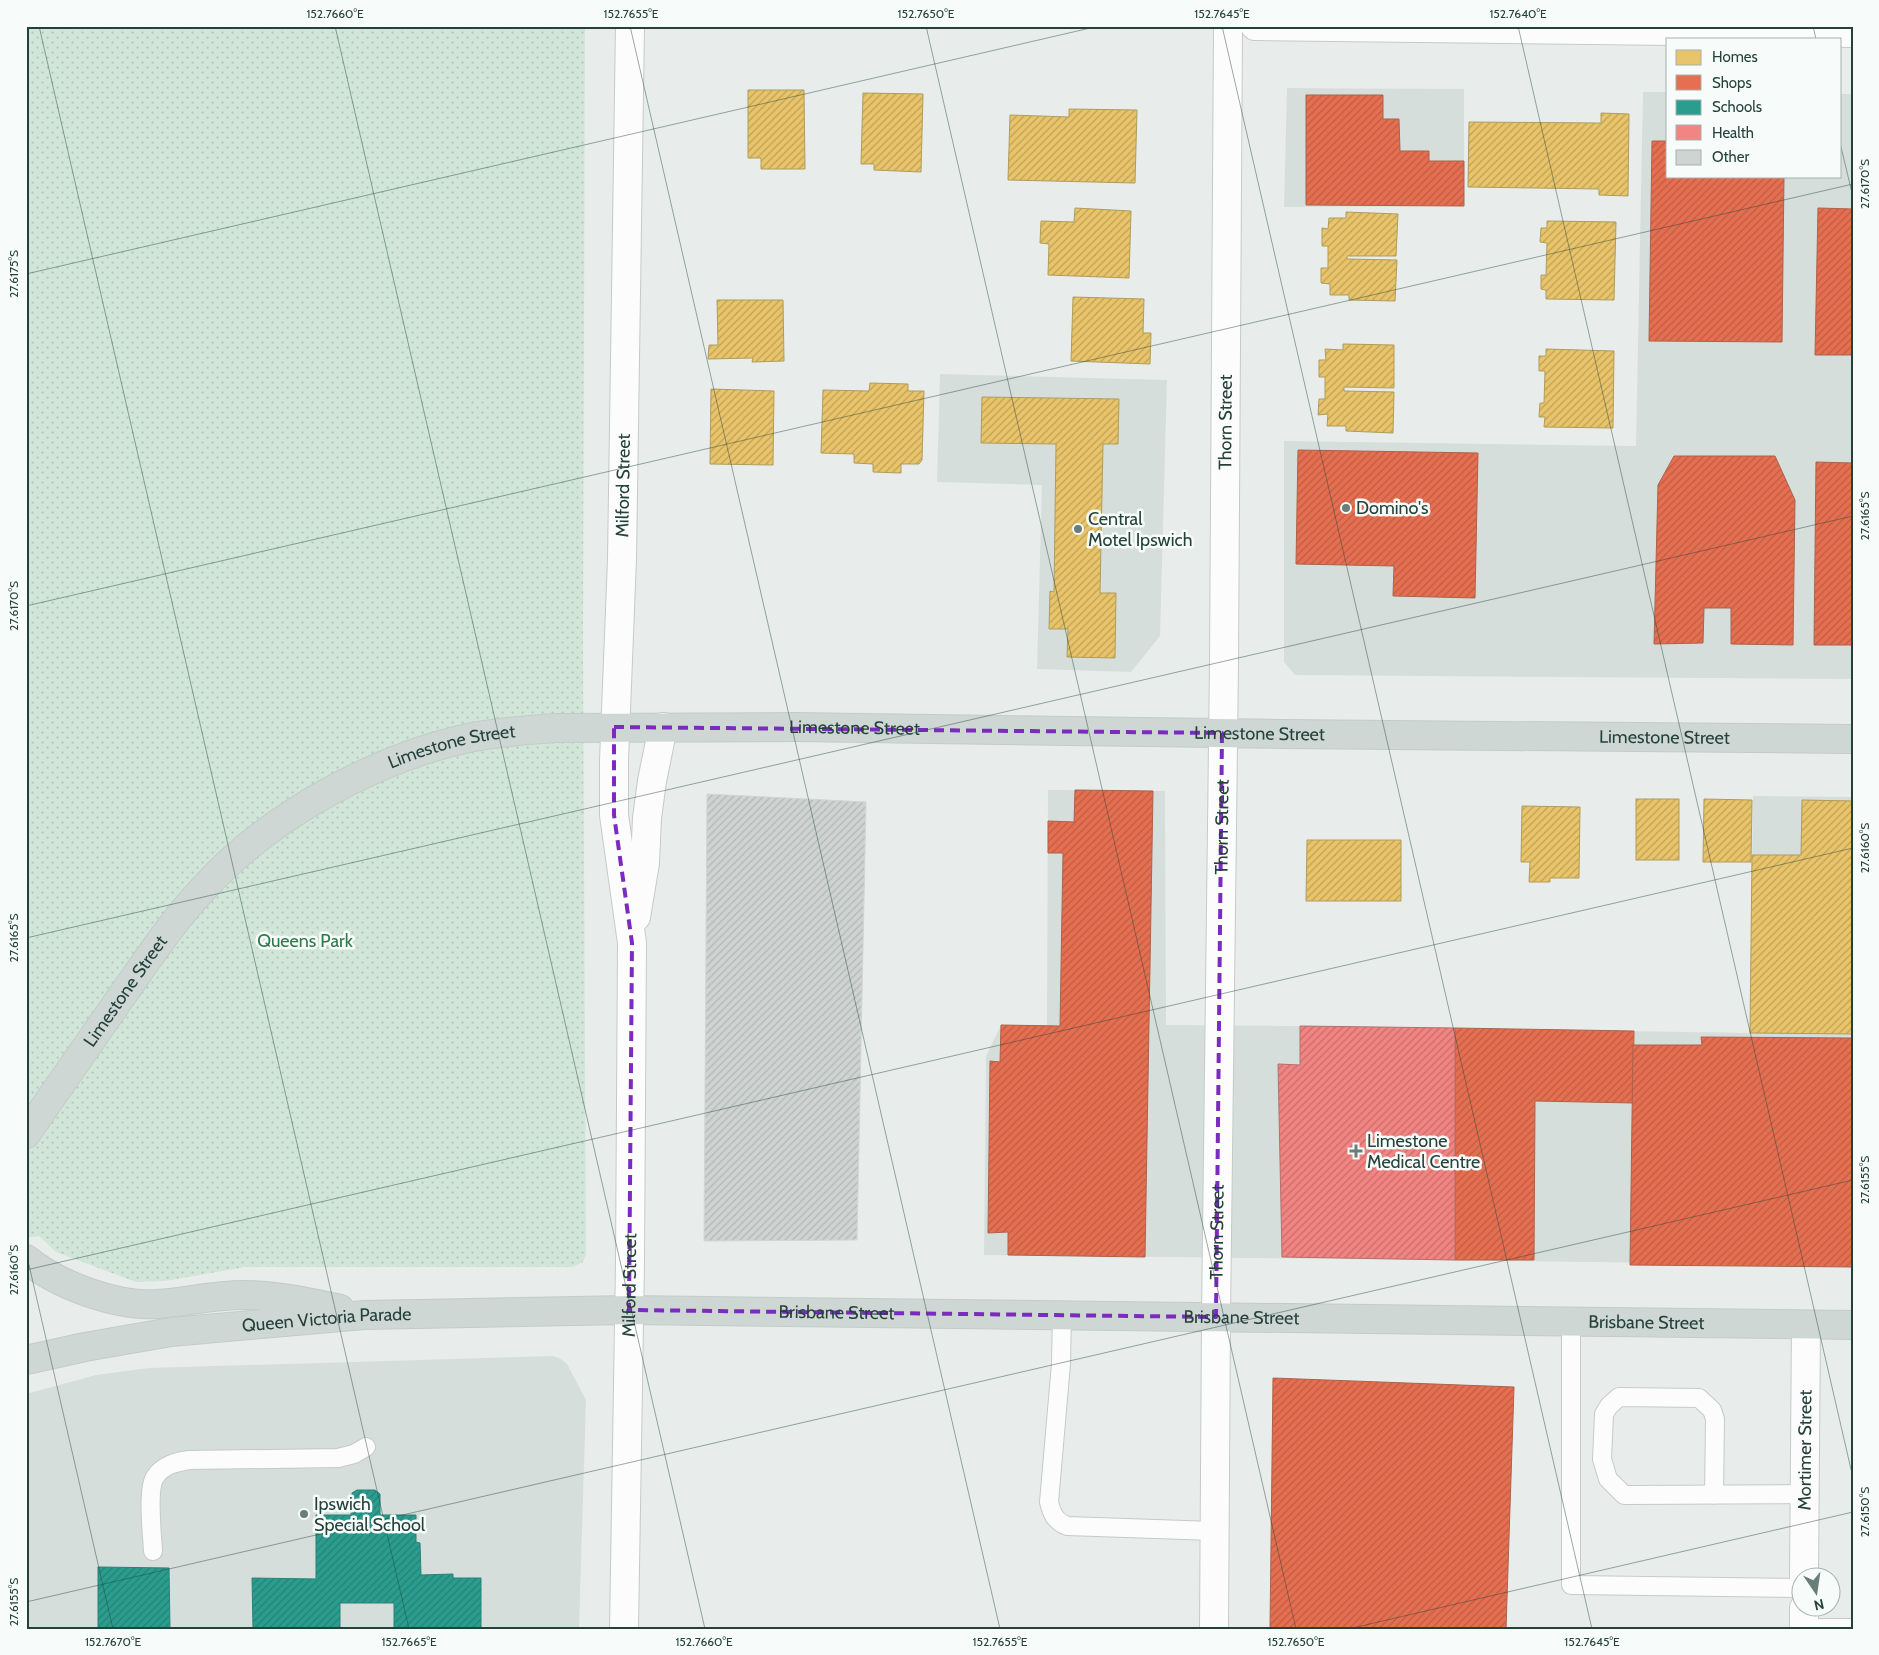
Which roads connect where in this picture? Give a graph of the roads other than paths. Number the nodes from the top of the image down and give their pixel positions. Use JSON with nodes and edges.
{"nodes":[{"id":1,"x":630,"y":26,"type":"edge"},
{"id":2,"x":1228,"y":26,"type":"edge"},
{"id":3,"x":1255,"y":26,"type":"edge"},
{"id":4,"x":1853,"y":33,"type":"edge"},
{"id":5,"x":614,"y":727,"type":"junction"},
{"id":6,"x":663,"y":727,"type":"junction"},
{"id":7,"x":1222,"y":733,"type":"junction"},
{"id":8,"x":1853,"y":739,"type":"edge"},
{"id":9,"x":632,"y":943,"type":"junction"},
{"id":10,"x":26,"y":1134,"type":"edge"},
{"id":11,"x":26,"y":1259,"type":"edge"},
{"id":12,"x":629,"y":1310,"type":"junction"},
{"id":13,"x":364,"y":1315,"type":"junction"},
{"id":14,"x":1062,"y":1315,"type":"junction"},
{"id":15,"x":1216,"y":1317,"type":"junction"},
{"id":16,"x":1571,"y":1321,"type":"junction"},
{"id":17,"x":1806,"y":1324,"type":"junction"},
{"id":18,"x":1853,"y":1325,"type":"edge"},
{"id":19,"x":26,"y":1360,"type":"edge"},
{"id":20,"x":366,"y":1447,"type":"dead end"},
{"id":21,"x":1714,"y":1494,"type":"junction"},
{"id":22,"x":1805,"y":1494,"type":"junction"},
{"id":23,"x":1214,"y":1531,"type":"junction"},
{"id":24,"x":153,"y":1551,"type":"dead end"},
{"id":25,"x":1804,"y":1568,"type":"edge"},
{"id":26,"x":1792,"y":1588,"type":"edge"},
{"id":27,"x":1804,"y":1621,"type":"edge"},
{"id":28,"x":1853,"y":1628,"type":"edge"},
{"id":29,"x":624,"y":1629,"type":"edge"},
{"id":30,"x":1214,"y":1629,"type":"edge"}],
"edges":[{"from":1,"to":5,"type":"street","name":"Milford Street"},
{"from":2,"to":7,"type":"street","name":"Thorn Street"},
{"from":3,"to":4,"type":"street"},
{"from":5,"to":6,"type":"main road","name":"Limestone Street"},
{"from":5,"to":9,"type":"street","name":"Milford Street"},
{"from":5,"to":10,"type":"main road","name":"Limestone Street"},
{"from":6,"to":7,"type":"main road","name":"Limestone Street"},
{"from":6,"to":9,"type":"street","name":"Milford Street"},
{"from":7,"to":8,"type":"main road","name":"Limestone Street"},
{"from":7,"to":15,"type":"street","name":"Thorn Street"},
{"from":9,"to":12,"type":"street","name":"Milford Street"},
{"from":11,"to":13,"type":"main road"},
{"from":12,"to":13,"type":"main road","name":"Queen Victoria Parade"},
{"from":12,"to":14,"type":"main road","name":"Brisbane Street"},
{"from":12,"to":29,"type":"street","name":"Milford Street"},
{"from":13,"to":19,"type":"main road","name":"Queen Victoria Parade"},
{"from":14,"to":15,"type":"main road","name":"Brisbane Street"},
{"from":14,"to":23,"type":"lane"},
{"from":15,"to":16,"type":"main road","name":"Brisbane Street"},
{"from":15,"to":23,"type":"street","name":"Thorn Street"},
{"from":16,"to":17,"type":"main road","name":"Brisbane Street"},
{"from":16,"to":26,"type":"lane"},
{"from":17,"to":18,"type":"main road","name":"Brisbane Street"},
{"from":17,"to":22,"type":"street","name":"Mortimer Street"},
{"from":20,"to":24,"type":"lane"},
{"from":21,"to":21,"type":"lane"},
{"from":21,"to":22,"type":"lane"},
{"from":22,"to":25,"type":"street","name":"Mortimer Street"},
{"from":23,"to":30,"type":"street","name":"Thorn Street"},
{"from":27,"to":28,"type":"lane"}]}
